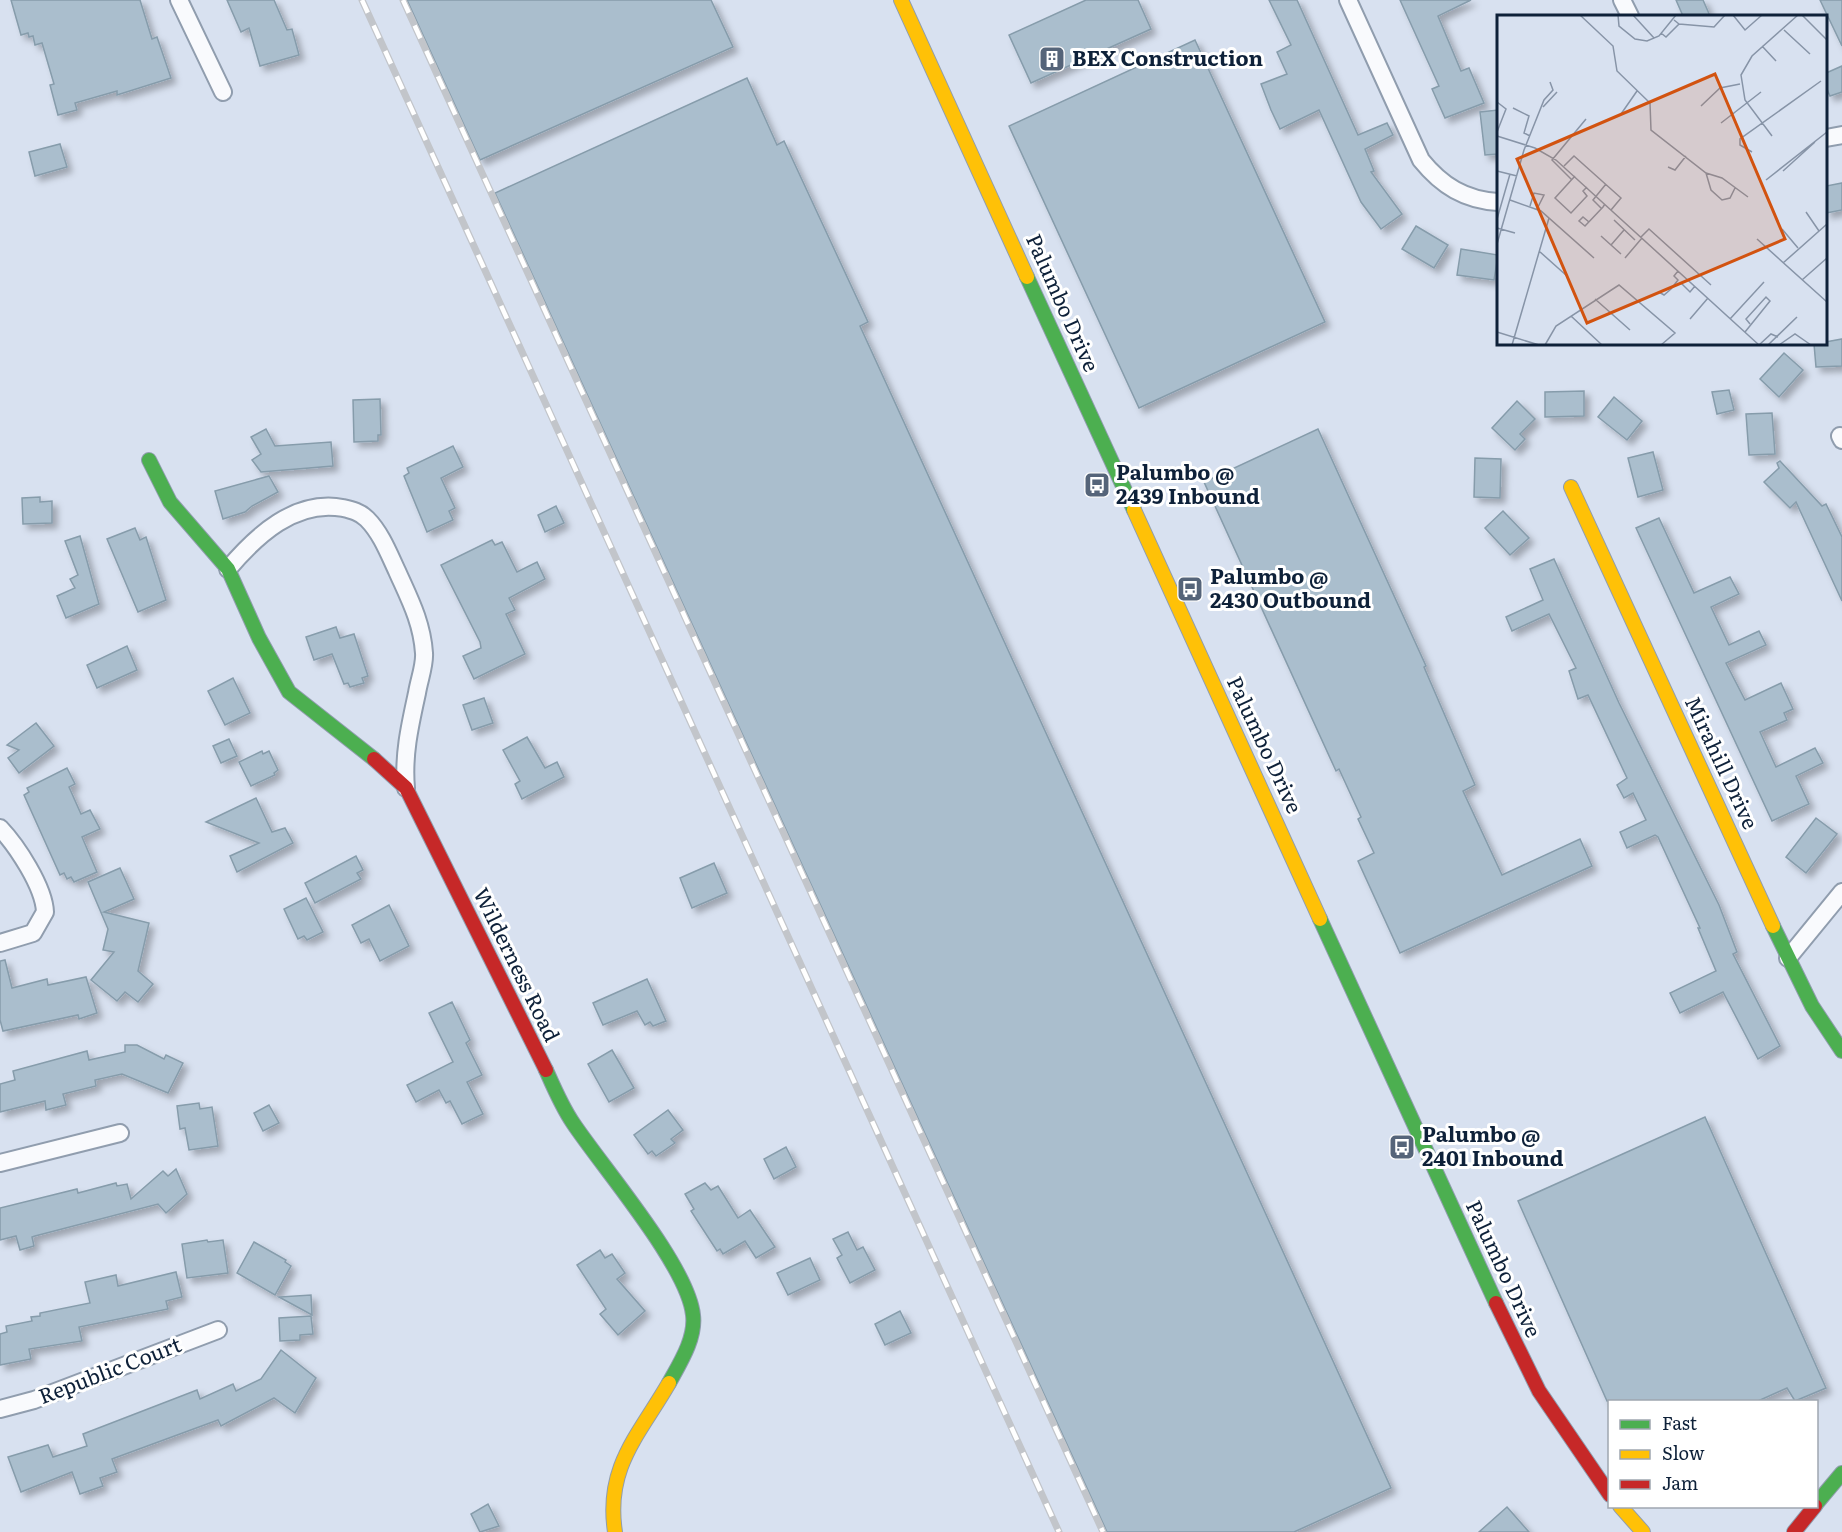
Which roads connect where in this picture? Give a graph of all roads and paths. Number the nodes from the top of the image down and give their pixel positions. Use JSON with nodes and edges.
{"nodes":[{"id":1,"x":179,"y":0,"type":"edge"},
{"id":2,"x":902,"y":0,"type":"edge"},
{"id":3,"x":1348,"y":0,"type":"edge"},
{"id":4,"x":1623,"y":0,"type":"edge"},
{"id":5,"x":1630,"y":15,"type":"edge"},
{"id":6,"x":222,"y":92,"type":"dead end"},
{"id":7,"x":1842,"y":135,"type":"edge"},
{"id":8,"x":1827,"y":138,"type":"edge"},
{"id":9,"x":1497,"y":202,"type":"edge"},
{"id":10,"x":149,"y":460,"type":"dead end"},
{"id":11,"x":1571,"y":488,"type":"dead end"},
{"id":12,"x":228,"y":569,"type":"junction"},
{"id":13,"x":406,"y":788,"type":"junction"},
{"id":14,"x":0,"y":828,"type":"edge"},
{"id":15,"x":1842,"y":892,"type":"edge"},
{"id":16,"x":0,"y":943,"type":"edge"},
{"id":17,"x":1788,"y":958,"type":"junction"},
{"id":18,"x":1842,"y":1051,"type":"edge"},
{"id":19,"x":120,"y":1133,"type":"dead end"},
{"id":20,"x":0,"y":1163,"type":"edge"},
{"id":21,"x":218,"y":1330,"type":"dead end"},
{"id":22,"x":0,"y":1409,"type":"edge"},
{"id":23,"x":1842,"y":1473,"type":"edge"},
{"id":24,"x":1608,"y":1492,"type":"edge"},
{"id":25,"x":1818,"y":1503,"type":"edge"},
{"id":26,"x":1622,"y":1508,"type":"edge"},
{"id":27,"x":1814,"y":1508,"type":"edge"},
{"id":28,"x":615,"y":1532,"type":"edge"},
{"id":29,"x":1643,"y":1532,"type":"edge"},
{"id":30,"x":1794,"y":1532,"type":"edge"}],
"edges":[{"from":1,"to":6,"type":"street"},
{"from":2,"to":24,"type":"street","name":"Palumbo Drive"},
{"from":3,"to":9,"type":"street"},
{"from":4,"to":5,"type":"street"},
{"from":7,"to":8,"type":"street"},
{"from":10,"to":12,"type":"street","name":"Wilderness Road"},
{"from":11,"to":17,"type":"street","name":"Mirahill Drive"},
{"from":12,"to":13,"type":"street","name":"Wilderness Road"},
{"from":12,"to":13,"type":"street"},
{"from":13,"to":28,"type":"street","name":"Wilderness Road"},
{"from":14,"to":16,"type":"street"},
{"from":15,"to":17,"type":"street"},
{"from":17,"to":18,"type":"street","name":"Mirahill Drive"},
{"from":19,"to":20,"type":"street"},
{"from":21,"to":22,"type":"street","name":"Republic Court"},
{"from":23,"to":25,"type":"street"},
{"from":26,"to":29,"type":"street"},
{"from":27,"to":30,"type":"street"}]}
